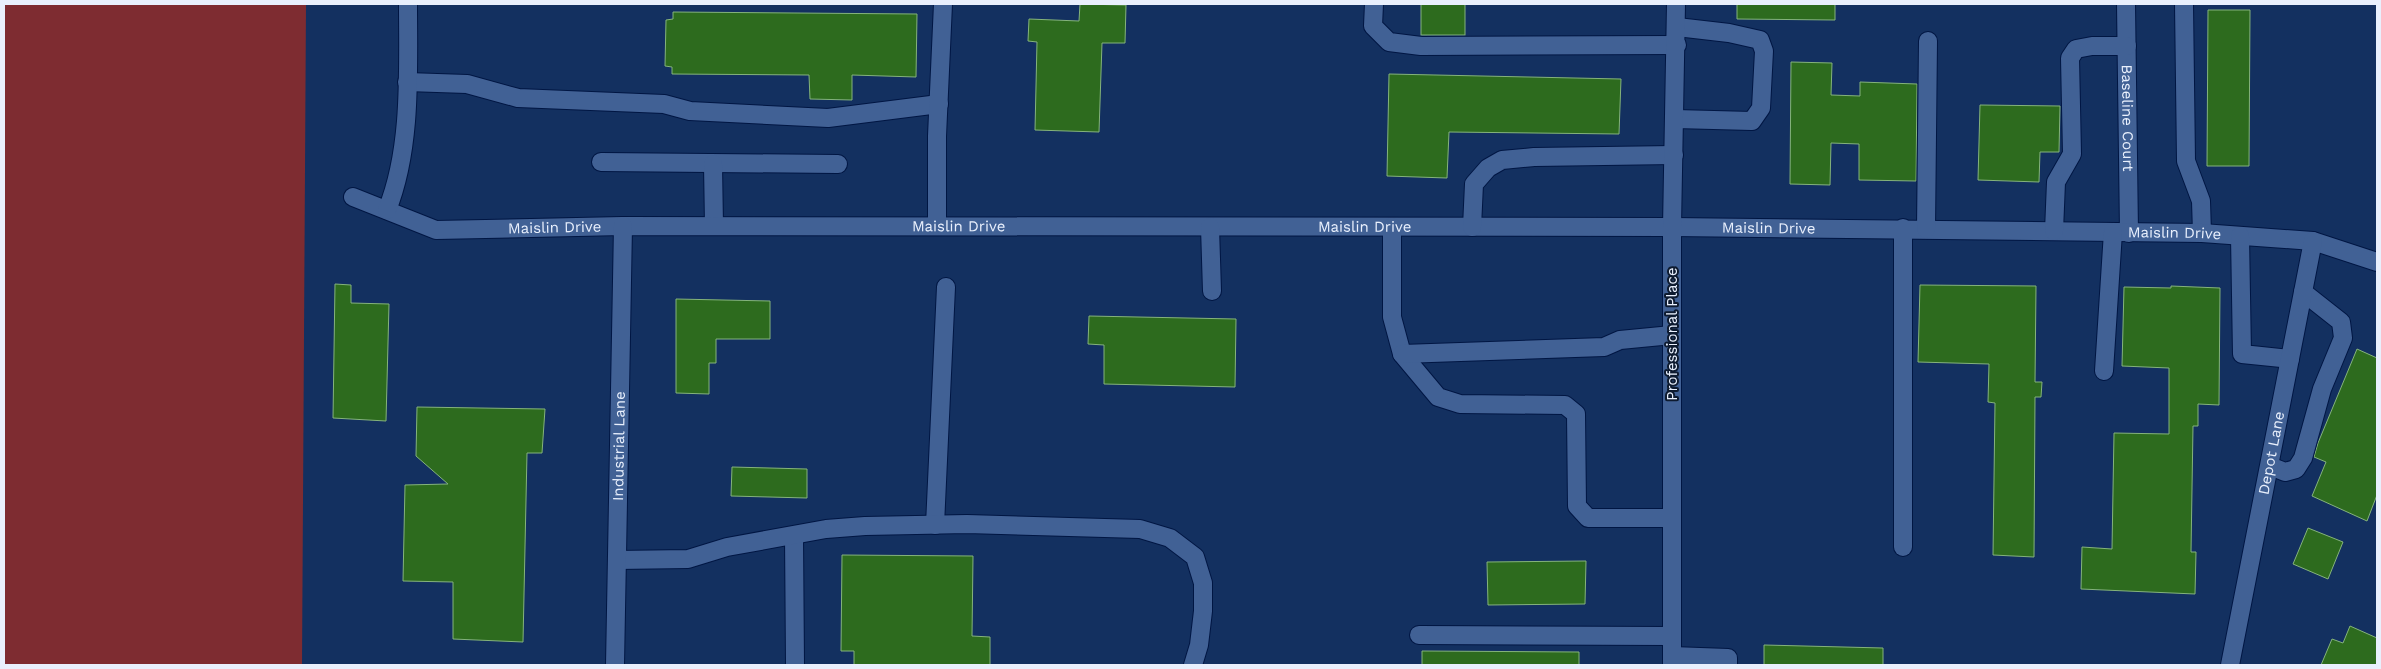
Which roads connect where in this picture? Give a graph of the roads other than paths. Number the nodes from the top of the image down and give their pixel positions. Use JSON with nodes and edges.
{"nodes":[{"id":1,"x":408,"y":4,"type":"edge"},
{"id":2,"x":943,"y":4,"type":"edge"},
{"id":3,"x":1374,"y":4,"type":"edge"},
{"id":4,"x":1676,"y":4,"type":"edge"},
{"id":5,"x":2126,"y":4,"type":"edge"},
{"id":6,"x":2184,"y":4,"type":"edge"},
{"id":7,"x":1677,"y":27,"type":"junction"},
{"id":8,"x":1928,"y":41,"type":"dead end"},
{"id":9,"x":1677,"y":45,"type":"junction"},
{"id":10,"x":2127,"y":46,"type":"junction"},
{"id":11,"x":408,"y":82,"type":"junction"},
{"id":12,"x":939,"y":104,"type":"junction"},
{"id":13,"x":1675,"y":119,"type":"junction"},
{"id":14,"x":1674,"y":155,"type":"junction"},
{"id":15,"x":601,"y":162,"type":"dead end"},
{"id":16,"x":713,"y":164,"type":"junction"},
{"id":17,"x":838,"y":164,"type":"dead end"},
{"id":18,"x":353,"y":197,"type":"dead end"},
{"id":19,"x":387,"y":210,"type":"junction"},
{"id":20,"x":623,"y":226,"type":"junction"},
{"id":21,"x":714,"y":226,"type":"junction"},
{"id":22,"x":937,"y":226,"type":"junction"},
{"id":23,"x":1210,"y":227,"type":"junction"},
{"id":24,"x":1392,"y":227,"type":"junction"},
{"id":25,"x":1472,"y":227,"type":"junction"},
{"id":26,"x":1672,"y":227,"type":"junction"},
{"id":27,"x":1903,"y":228,"type":"junction"},
{"id":28,"x":1926,"y":228,"type":"junction"},
{"id":29,"x":2054,"y":231,"type":"junction"},
{"id":30,"x":2121,"y":233,"type":"junction"},
{"id":31,"x":2202,"y":233,"type":"junction"},
{"id":32,"x":2240,"y":236,"type":"junction"},
{"id":33,"x":2313,"y":241,"type":"junction"},
{"id":34,"x":2377,"y":262,"type":"edge"},
{"id":35,"x":946,"y":287,"type":"dead end"},
{"id":36,"x":1212,"y":291,"type":"dead end"},
{"id":37,"x":2303,"y":292,"type":"junction"},
{"id":38,"x":1672,"y":334,"type":"junction"},
{"id":39,"x":1402,"y":354,"type":"junction"},
{"id":40,"x":2290,"y":359,"type":"junction"},
{"id":41,"x":2104,"y":371,"type":"dead end"},
{"id":42,"x":2270,"y":466,"type":"junction"},
{"id":43,"x":1672,"y":518,"type":"junction"},
{"id":44,"x":935,"y":525,"type":"junction"},
{"id":45,"x":794,"y":536,"type":"junction"},
{"id":46,"x":1904,"y":547,"type":"dead end"},
{"id":47,"x":617,"y":560,"type":"junction"},
{"id":48,"x":1419,"y":635,"type":"dead end"},
{"id":49,"x":1672,"y":636,"type":"junction"},
{"id":50,"x":1672,"y":660,"type":"edge"},
{"id":51,"x":616,"y":665,"type":"edge"},
{"id":52,"x":795,"y":665,"type":"edge"},
{"id":53,"x":1193,"y":665,"type":"edge"},
{"id":54,"x":1728,"y":665,"type":"edge"},
{"id":55,"x":2230,"y":665,"type":"edge"}],
"edges":[{"from":1,"to":11,"type":"street"},
{"from":2,"to":12,"type":"street"},
{"from":3,"to":9,"type":"street"},
{"from":4,"to":7,"type":"street","name":"Professional Place"},
{"from":5,"to":10,"type":"street","name":"Baseline Court"},
{"from":6,"to":31,"type":"street"},
{"from":7,"to":9,"type":"street","name":"Professional Place"},
{"from":7,"to":13,"type":"street"},
{"from":8,"to":28,"type":"street"},
{"from":9,"to":13,"type":"street","name":"Professional Place"},
{"from":10,"to":29,"type":"street"},
{"from":10,"to":30,"type":"street","name":"Baseline Court"},
{"from":11,"to":12,"type":"street"},
{"from":11,"to":19,"type":"street"},
{"from":12,"to":22,"type":"street"},
{"from":13,"to":14,"type":"street","name":"Professional Place"},
{"from":14,"to":25,"type":"street"},
{"from":14,"to":26,"type":"street","name":"Professional Place"},
{"from":15,"to":16,"type":"street"},
{"from":16,"to":17,"type":"street"},
{"from":16,"to":21,"type":"street"},
{"from":18,"to":19,"type":"street","name":"Maislin Drive"},
{"from":19,"to":20,"type":"street","name":"Maislin Drive"},
{"from":20,"to":21,"type":"street","name":"Maislin Drive"},
{"from":20,"to":47,"type":"street","name":"Industrial Lane"},
{"from":21,"to":22,"type":"street","name":"Maislin Drive"},
{"from":22,"to":23,"type":"street","name":"Maislin Drive"},
{"from":23,"to":24,"type":"street","name":"Maislin Drive"},
{"from":23,"to":36,"type":"street"},
{"from":24,"to":25,"type":"street","name":"Maislin Drive"},
{"from":24,"to":39,"type":"street"},
{"from":25,"to":26,"type":"street","name":"Maislin Drive"},
{"from":26,"to":27,"type":"street","name":"Maislin Drive"},
{"from":26,"to":38,"type":"street","name":"Professional Place"},
{"from":27,"to":28,"type":"street","name":"Maislin Drive"},
{"from":27,"to":46,"type":"street"},
{"from":28,"to":29,"type":"street","name":"Maislin Drive"},
{"from":29,"to":30,"type":"street","name":"Maislin Drive"},
{"from":30,"to":31,"type":"street","name":"Maislin Drive"},
{"from":30,"to":41,"type":"street","name":"Baseline Court"},
{"from":31,"to":32,"type":"street","name":"Maislin Drive"},
{"from":32,"to":33,"type":"street","name":"Maislin Drive"},
{"from":32,"to":40,"type":"street"},
{"from":33,"to":34,"type":"street","name":"Maislin Drive"},
{"from":33,"to":37,"type":"street","name":"Depot Lane"},
{"from":35,"to":44,"type":"street"},
{"from":37,"to":40,"type":"street","name":"Depot Lane"},
{"from":37,"to":42,"type":"street"},
{"from":38,"to":39,"type":"street"},
{"from":38,"to":43,"type":"street","name":"Professional Place"},
{"from":39,"to":43,"type":"street"},
{"from":40,"to":42,"type":"street","name":"Depot Lane"},
{"from":42,"to":55,"type":"street","name":"Depot Lane"},
{"from":43,"to":49,"type":"street","name":"Professional Place"},
{"from":44,"to":45,"type":"street"},
{"from":44,"to":53,"type":"street"},
{"from":45,"to":47,"type":"street"},
{"from":45,"to":52,"type":"street"},
{"from":47,"to":51,"type":"street","name":"Industrial Lane"},
{"from":48,"to":49,"type":"street"},
{"from":49,"to":50,"type":"street","name":"Professional Place"},
{"from":50,"to":54,"type":"street"}]}
